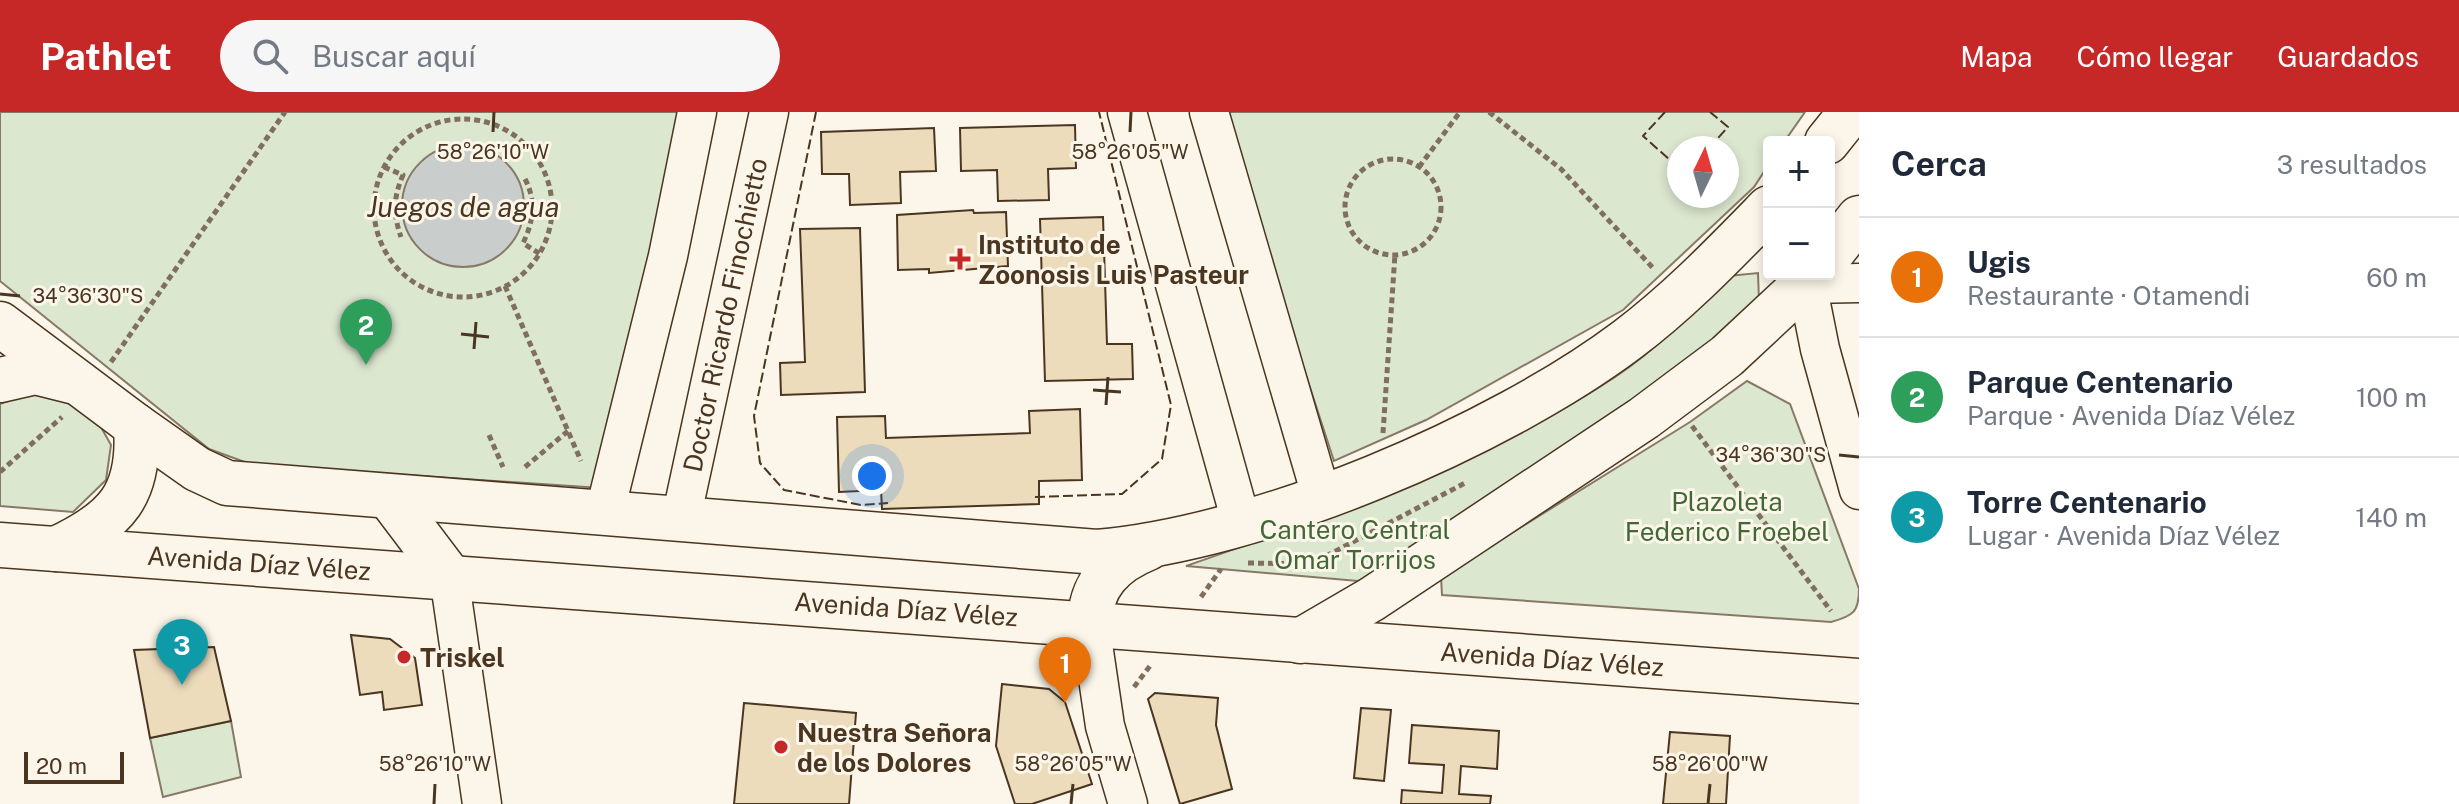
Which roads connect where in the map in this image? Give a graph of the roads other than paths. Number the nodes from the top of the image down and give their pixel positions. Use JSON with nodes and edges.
{"nodes":[{"id":1,"x":697,"y":112,"type":"edge"},
{"id":2,"x":769,"y":112,"type":"edge"},
{"id":3,"x":1127,"y":112,"type":"edge"},
{"id":4,"x":1209,"y":112,"type":"edge"},
{"id":5,"x":1851,"y":112,"type":"edge"},
{"id":6,"x":1832,"y":136,"type":"edge"},
{"id":7,"x":1859,"y":218,"type":"edge"},
{"id":8,"x":1763,"y":226,"type":"edge"},
{"id":9,"x":1835,"y":246,"type":"edge"},
{"id":10,"x":1835,"y":277,"type":"edge"},
{"id":11,"x":1804,"y":280,"type":"edge"},
{"id":12,"x":1813,"y":280,"type":"edge"},
{"id":13,"x":1859,"y":283,"type":"edge"},
{"id":14,"x":0,"y":324,"type":"edge"},
{"id":15,"x":0,"y":380,"type":"edge"},
{"id":16,"x":92,"y":390,"type":"junction"},
{"id":17,"x":136,"y":426,"type":"junction"},
{"id":18,"x":1859,"y":490,"type":"edge"},
{"id":19,"x":1321,"y":495,"type":"junction"},
{"id":20,"x":390,"y":498,"type":"junction"},
{"id":21,"x":604,"y":515,"type":"junction"},
{"id":22,"x":681,"y":519,"type":"junction"},
{"id":23,"x":1242,"y":525,"type":"junction"},
{"id":24,"x":1161,"y":543,"type":"junction"},
{"id":25,"x":0,"y":545,"type":"edge"},
{"id":26,"x":56,"y":549,"type":"junction"},
{"id":27,"x":449,"y":576,"type":"junction"},
{"id":28,"x":1090,"y":624,"type":"junction"},
{"id":29,"x":1300,"y":641,"type":"junction"},
{"id":30,"x":1859,"y":681,"type":"edge"},
{"id":31,"x":482,"y":804,"type":"edge"},
{"id":32,"x":1128,"y":804,"type":"edge"}],
"edges":[{"from":1,"to":21,"type":"street"},
{"from":2,"to":22,"type":"street","name":"Doctor Ricardo Finochietto"},
{"from":3,"to":23,"type":"street"},
{"from":4,"to":19,"type":"street"},
{"from":5,"to":6,"type":"main road"},
{"from":7,"to":9,"type":"main road"},
{"from":8,"to":19,"type":"main road"},
{"from":10,"to":13,"type":"street"},
{"from":11,"to":29,"type":"main road"},
{"from":12,"to":18,"type":"street"},
{"from":14,"to":16,"type":"main road"},
{"from":15,"to":16,"type":"main road"},
{"from":16,"to":17,"type":"main road"},
{"from":17,"to":20,"type":"main road"},
{"from":17,"to":26,"type":"main road"},
{"from":19,"to":23,"type":"main road"},
{"from":20,"to":21,"type":"main road"},
{"from":20,"to":27,"type":"main road"},
{"from":21,"to":22,"type":"main road"},
{"from":22,"to":24,"type":"main road"},
{"from":23,"to":24,"type":"main road"},
{"from":24,"to":28,"type":"main road"},
{"from":25,"to":26,"type":"main road","name":"Avenida Díaz Vélez"},
{"from":26,"to":27,"type":"main road","name":"Avenida Díaz Vélez"},
{"from":27,"to":28,"type":"main road","name":"Avenida Díaz Vélez"},
{"from":27,"to":31,"type":"street"},
{"from":28,"to":29,"type":"main road","name":"Avenida Díaz Vélez"},
{"from":28,"to":32,"type":"street"},
{"from":29,"to":30,"type":"main road","name":"Avenida Díaz Vélez"}]}
